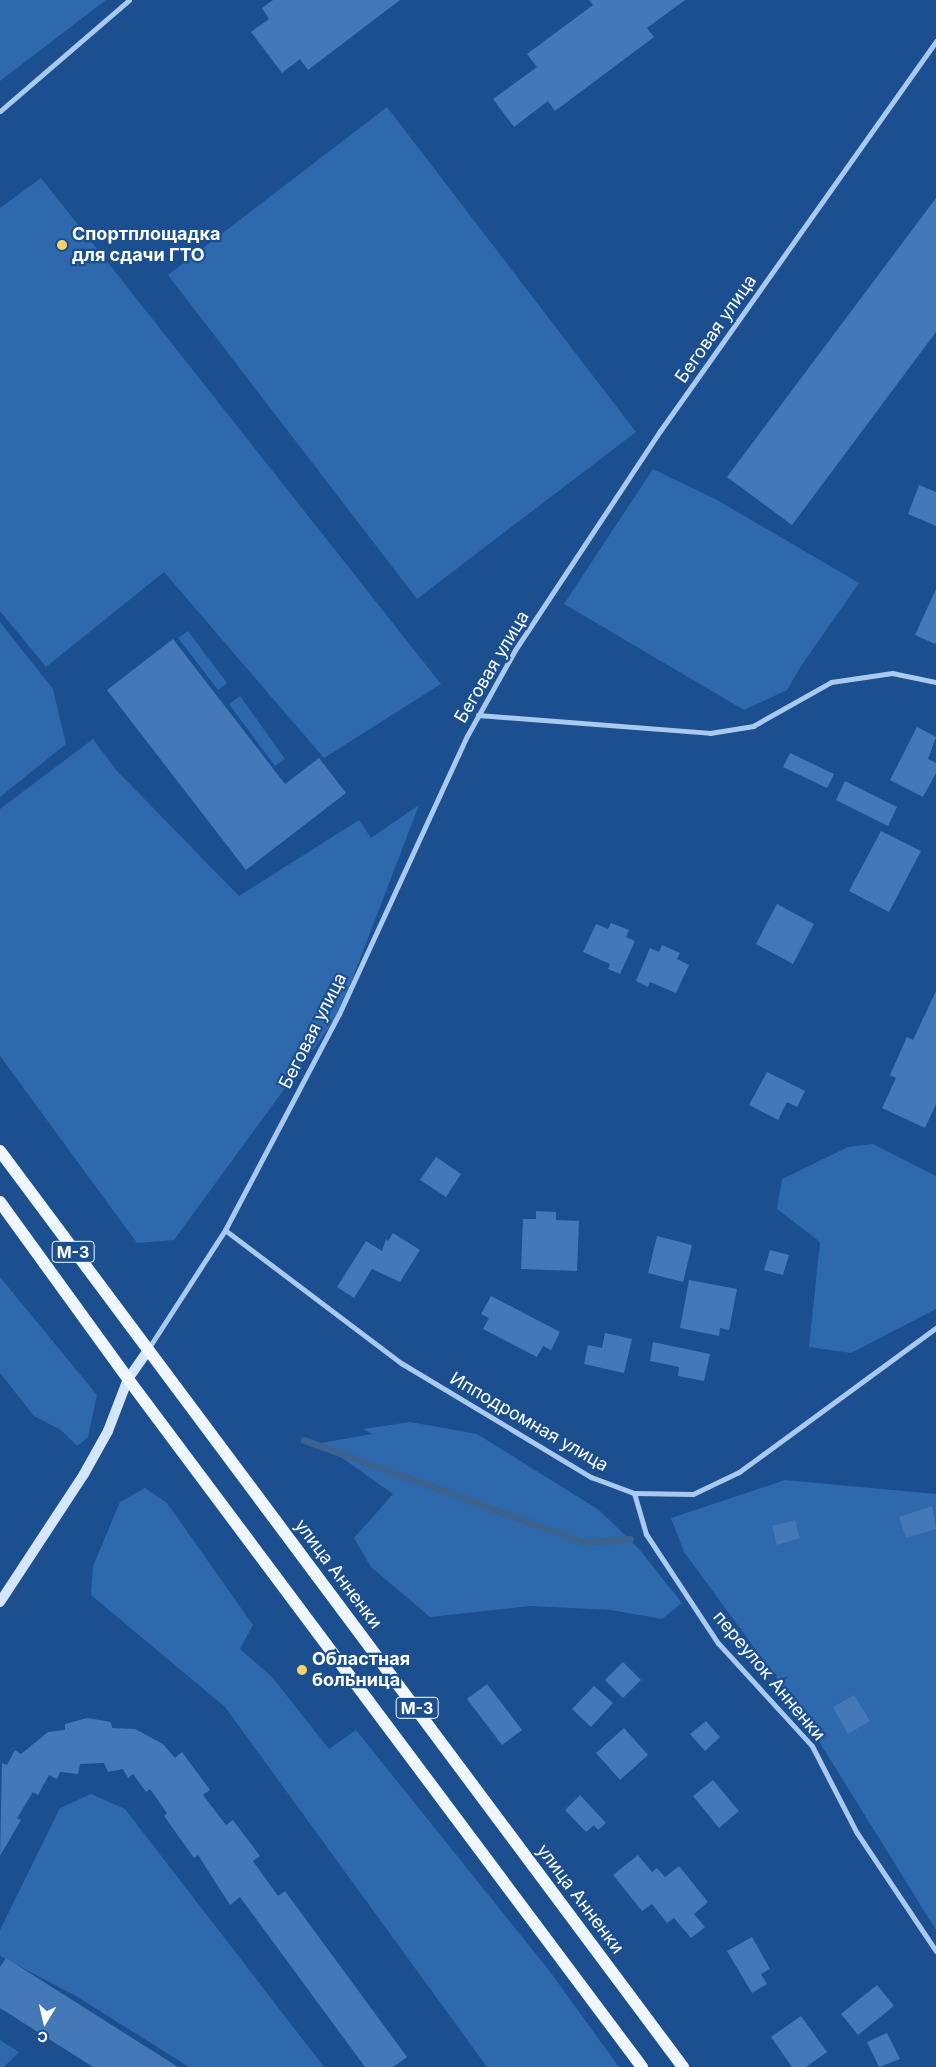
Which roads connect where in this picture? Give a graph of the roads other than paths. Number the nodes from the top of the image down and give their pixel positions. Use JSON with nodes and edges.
{"nodes":[{"id":1,"x":129,"y":0,"type":"edge"},
{"id":2,"x":936,"y":41,"type":"edge"},
{"id":3,"x":0,"y":111,"type":"edge"},
{"id":4,"x":936,"y":682,"type":"edge"},
{"id":5,"x":478,"y":715,"type":"junction"},
{"id":6,"x":0,"y":1152,"type":"edge"},
{"id":7,"x":0,"y":1202,"type":"edge"},
{"id":8,"x":225,"y":1230,"type":"junction"},
{"id":9,"x":936,"y":1328,"type":"edge"},
{"id":10,"x":147,"y":1352,"type":"junction"},
{"id":11,"x":128,"y":1379,"type":"junction"},
{"id":12,"x":634,"y":1493,"type":"junction"},
{"id":13,"x":0,"y":1602,"type":"edge"},
{"id":14,"x":936,"y":1951,"type":"edge"},
{"id":15,"x":642,"y":2067,"type":"edge"},
{"id":16,"x":683,"y":2067,"type":"edge"}],
"edges":[{"from":1,"to":3,"type":"street"},
{"from":2,"to":5,"type":"street","name":"Беговая улица"},
{"from":4,"to":5,"type":"street"},
{"from":5,"to":8,"type":"street","name":"Беговая улица"},
{"from":6,"to":10,"type":"main road","name":"улица Анненки","number":"М-3"},
{"from":7,"to":11,"type":"main road","number":"М-3"},
{"from":8,"to":10,"type":"street","name":"Беговая улица"},
{"from":8,"to":12,"type":"street","name":"Ипподромная улица"},
{"from":9,"to":12,"type":"street","name":"Ипподромная улица"},
{"from":10,"to":11,"type":"street"},
{"from":10,"to":16,"type":"main road","name":"улица Анненки","number":"М-3"},
{"from":11,"to":13,"type":"street"},
{"from":11,"to":15,"type":"main road","number":"М-3"},
{"from":12,"to":14,"type":"street","name":"переулок Анненки"}]}
